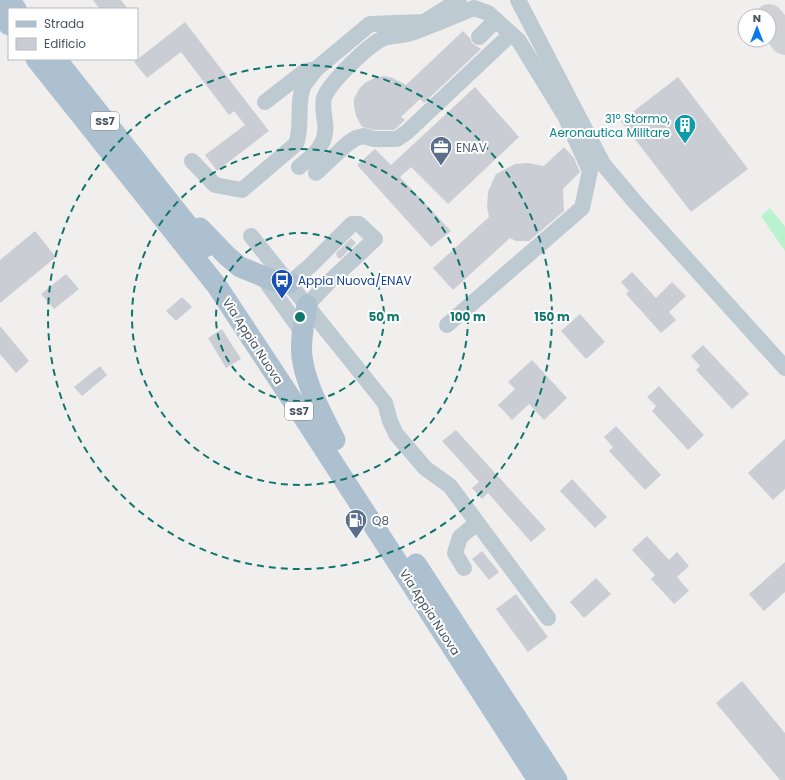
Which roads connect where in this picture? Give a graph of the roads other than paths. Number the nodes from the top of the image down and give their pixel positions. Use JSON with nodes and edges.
{"nodes":[{"id":1,"x":9,"y":0,"type":"edge"},
{"id":2,"x":459,"y":0,"type":"edge"},
{"id":3,"x":518,"y":0,"type":"edge"},
{"id":4,"x":15,"y":8,"type":"edge"},
{"id":5,"x":0,"y":14,"type":"edge"},
{"id":6,"x":496,"y":20,"type":"junction"},
{"id":7,"x":8,"y":24,"type":"edge"},
{"id":8,"x":511,"y":34,"type":"junction"},
{"id":9,"x":479,"y":37,"type":"dead end"},
{"id":10,"x":37,"y":60,"type":"edge"},
{"id":11,"x":57,"y":60,"type":"edge"},
{"id":12,"x":316,"y":69,"type":"junction"},
{"id":13,"x":265,"y":102,"type":"dead end"},
{"id":14,"x":192,"y":161,"type":"dead end"},
{"id":15,"x":299,"y":167,"type":"dead end"},
{"id":16,"x":316,"y":173,"type":"dead end"},
{"id":17,"x":154,"y":182,"type":"junction"},
{"id":18,"x":252,"y":236,"type":"dead end"},
{"id":19,"x":262,"y":276,"type":"junction"},
{"id":20,"x":290,"y":283,"type":"junction"},
{"id":21,"x":307,"y":305,"type":"junction"},
{"id":22,"x":447,"y":325,"type":"dead end"},
{"id":23,"x":303,"y":333,"type":"junction"},
{"id":24,"x":785,"y":368,"type":"edge"},
{"id":25,"x":335,"y":440,"type":"junction"},
{"id":26,"x":477,"y":523,"type":"junction"},
{"id":27,"x":464,"y":568,"type":"dead end"},
{"id":28,"x":548,"y":618,"type":"dead end"},
{"id":29,"x":538,"y":780,"type":"edge"},
{"id":30,"x":557,"y":780,"type":"edge"}],
"edges":[{"from":1,"to":4,"type":"main road"},
{"from":2,"to":12,"type":"street"},
{"from":3,"to":24,"type":"street"},
{"from":5,"to":7,"type":"main road"},
{"from":6,"to":8,"type":"street"},
{"from":6,"to":9,"type":"street"},
{"from":6,"to":15,"type":"street"},
{"from":8,"to":16,"type":"street"},
{"from":8,"to":22,"type":"street"},
{"from":10,"to":29,"type":"main road","name":"Via Appia Nuova","number":"SS7"},
{"from":11,"to":17,"type":"main road","name":"Via Appia Nuova","number":"SS7"},
{"from":12,"to":13,"type":"street"},
{"from":12,"to":14,"type":"street"},
{"from":17,"to":19,"type":"main road"},
{"from":17,"to":25,"type":"main road","name":"Via Appia Nuova","number":"SS7"},
{"from":18,"to":20,"type":"street"},
{"from":19,"to":20,"type":"main road"},
{"from":19,"to":23,"type":"street"},
{"from":20,"to":21,"type":"street"},
{"from":20,"to":21,"type":"street"},
{"from":21,"to":23,"type":"main road"},
{"from":21,"to":26,"type":"street"},
{"from":23,"to":25,"type":"main road"},
{"from":25,"to":30,"type":"main road","name":"Via Appia Nuova","number":"SS7"},
{"from":26,"to":27,"type":"street"},
{"from":26,"to":28,"type":"street"}]}
